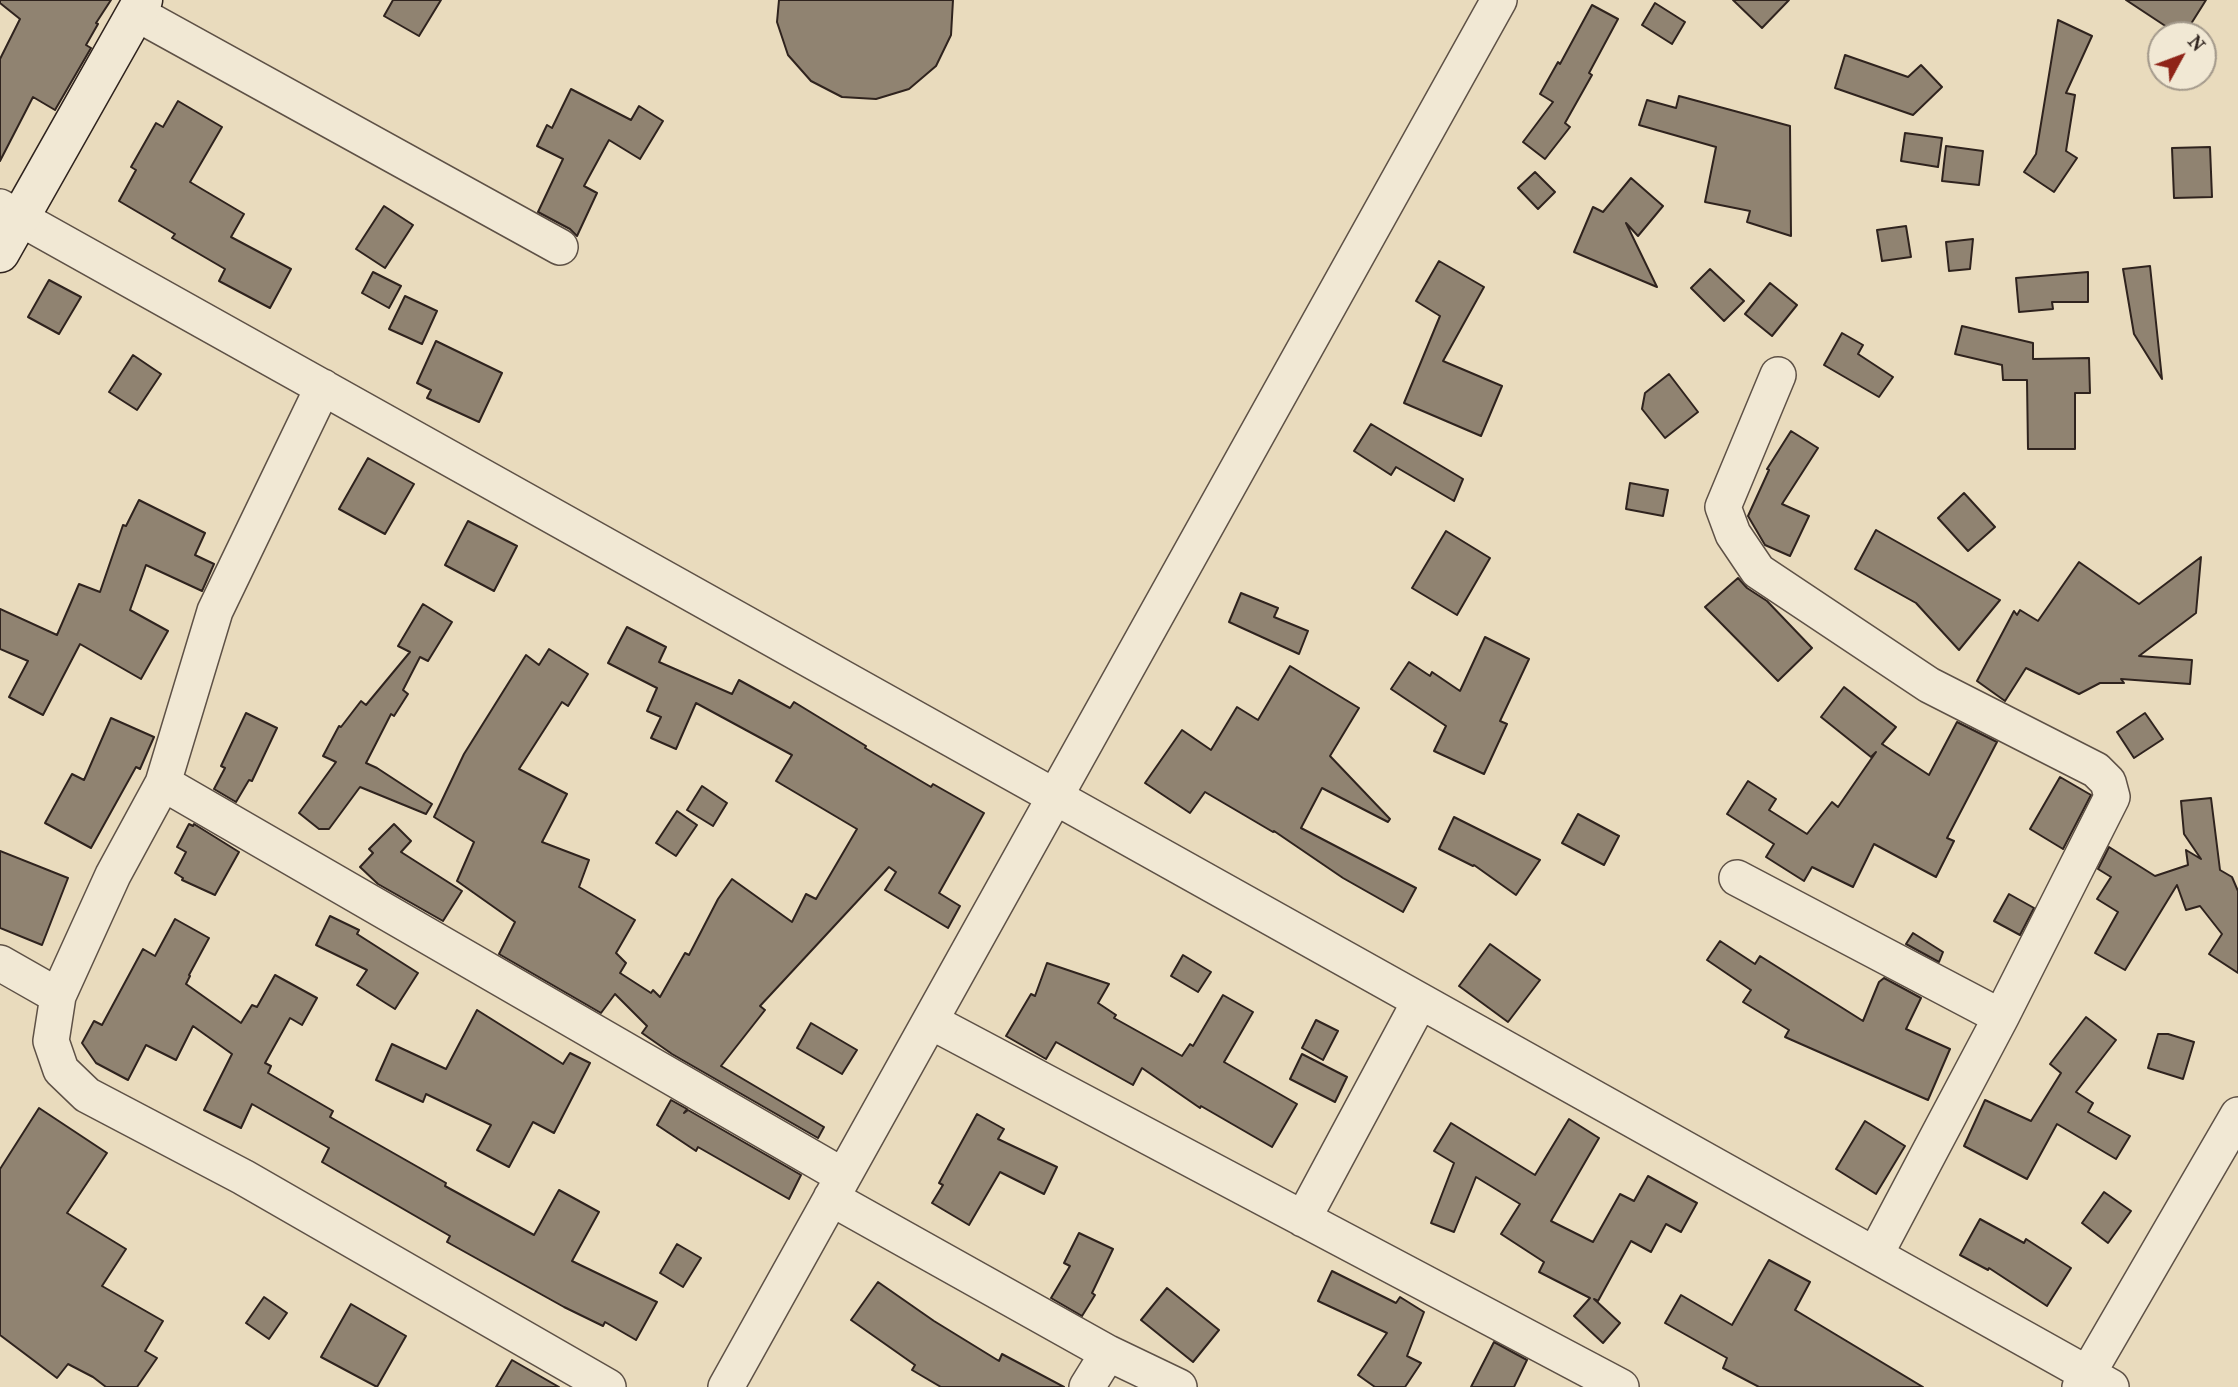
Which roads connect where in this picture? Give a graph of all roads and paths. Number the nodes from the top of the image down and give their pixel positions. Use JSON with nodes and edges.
{"nodes":[{"id":1,"x":1499,"y":0,"type":"edge"},
{"id":2,"x":140,"y":6,"type":"edge"},
{"id":3,"x":10,"y":212,"type":"edge"},
{"id":4,"x":560,"y":247,"type":"dead end"},
{"id":5,"x":0,"y":253,"type":"edge"},
{"id":6,"x":1778,"y":375,"type":"dead end"},
{"id":7,"x":323,"y":387,"type":"junction"},
{"id":8,"x":163,"y":783,"type":"junction"},
{"id":9,"x":1055,"y":797,"type":"junction"},
{"id":10,"x":1737,"y":878,"type":"dead end"},
{"id":11,"x":0,"y":963,"type":"edge"},
{"id":12,"x":58,"y":996,"type":"junction"},
{"id":13,"x":1420,"y":1001,"type":"junction"},
{"id":14,"x":2001,"y":1017,"type":"junction"},
{"id":15,"x":930,"y":1021,"type":"junction"},
{"id":16,"x":2238,"y":1115,"type":"edge"},
{"id":17,"x":837,"y":1187,"type":"junction"},
{"id":18,"x":1303,"y":1219,"type":"junction"},
{"id":19,"x":1875,"y":1255,"type":"junction"},
{"id":20,"x":1108,"y":1353,"type":"junction"},
{"id":21,"x":2093,"y":1383,"type":"edge"},
{"id":22,"x":608,"y":1387,"type":"edge"},
{"id":23,"x":726,"y":1387,"type":"edge"},
{"id":24,"x":1087,"y":1387,"type":"edge"},
{"id":25,"x":1179,"y":1387,"type":"edge"},
{"id":26,"x":1621,"y":1387,"type":"edge"}],
"edges":[{"from":1,"to":9,"type":"street"},
{"from":2,"to":3,"type":"street"},
{"from":2,"to":4,"type":"street"},
{"from":3,"to":5,"type":"street"},
{"from":3,"to":7,"type":"street"},
{"from":6,"to":14,"type":"street"},
{"from":7,"to":8,"type":"street"},
{"from":7,"to":9,"type":"street"},
{"from":8,"to":12,"type":"street"},
{"from":8,"to":17,"type":"street"},
{"from":9,"to":13,"type":"street"},
{"from":9,"to":15,"type":"street"},
{"from":10,"to":14,"type":"street"},
{"from":11,"to":12,"type":"street"},
{"from":12,"to":22,"type":"street"},
{"from":13,"to":18,"type":"street"},
{"from":13,"to":19,"type":"street"},
{"from":14,"to":19,"type":"street"},
{"from":15,"to":17,"type":"street"},
{"from":15,"to":18,"type":"street"},
{"from":16,"to":21,"type":"street"},
{"from":17,"to":20,"type":"street"},
{"from":17,"to":23,"type":"street"},
{"from":18,"to":26,"type":"street"},
{"from":19,"to":21,"type":"street"},
{"from":20,"to":24,"type":"street"},
{"from":20,"to":25,"type":"street"}]}
